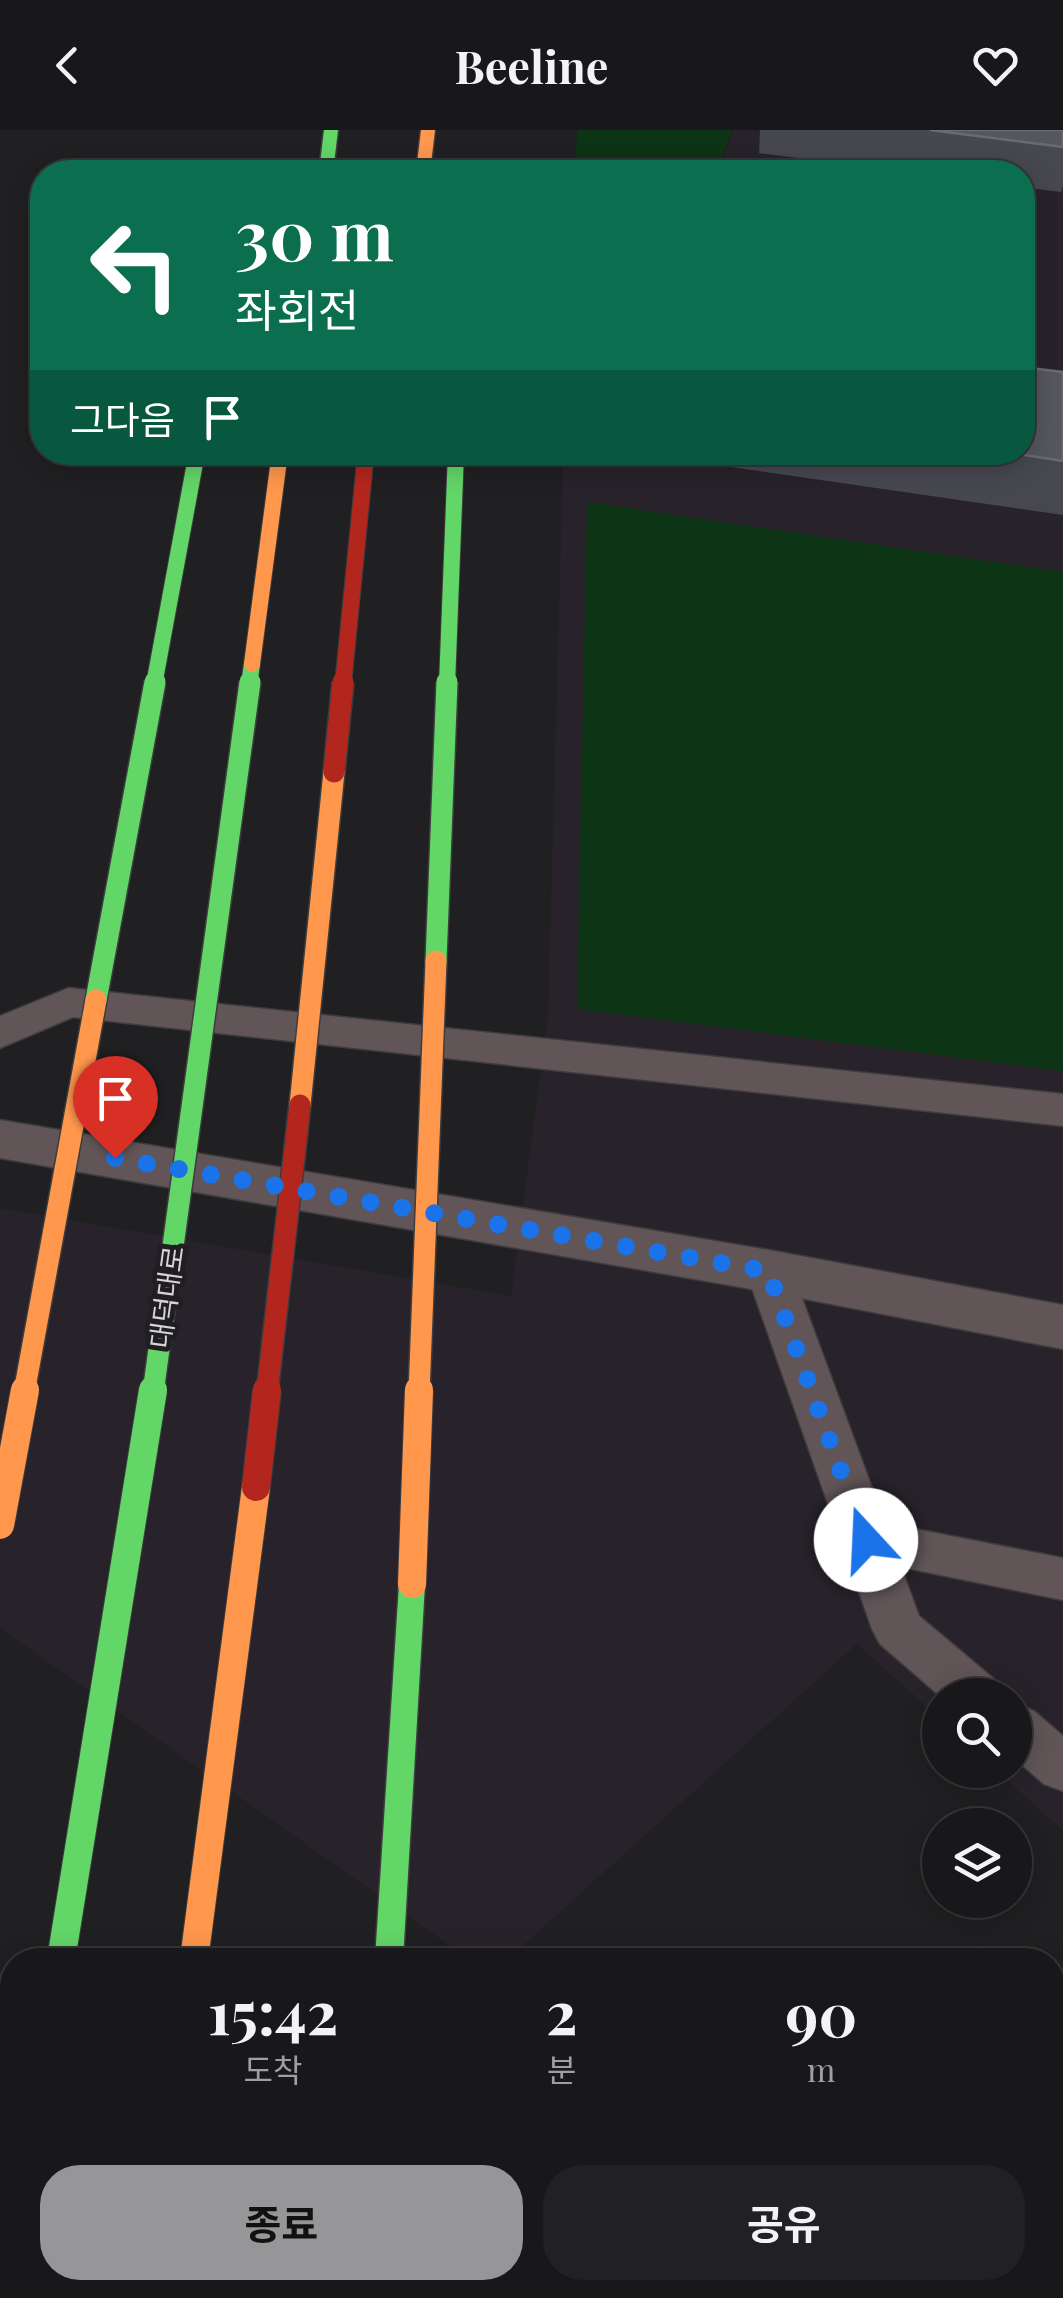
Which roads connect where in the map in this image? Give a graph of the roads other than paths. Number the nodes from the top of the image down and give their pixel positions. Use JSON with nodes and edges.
{"nodes":[{"id":1,"x":331,"y":130,"type":"edge"},
{"id":2,"x":428,"y":130,"type":"edge"},
{"id":3,"x":325,"y":160,"type":"edge"},
{"id":4,"x":430,"y":160,"type":"edge"},
{"id":5,"x":196,"y":465,"type":"edge"},
{"id":6,"x":278,"y":465,"type":"edge"},
{"id":7,"x":365,"y":465,"type":"edge"},
{"id":8,"x":455,"y":465,"type":"edge"},
{"id":9,"x":0,"y":1034,"type":"edge"},
{"id":10,"x":1063,"y":1110,"type":"edge"},
{"id":11,"x":0,"y":1139,"type":"edge"},
{"id":12,"x":768,"y":1271,"type":"junction"},
{"id":13,"x":1063,"y":1326,"type":"edge"},
{"id":14,"x":0,"y":1525,"type":"edge"},
{"id":15,"x":866,"y":1540,"type":"junction"},
{"id":16,"x":1063,"y":1579,"type":"edge"},
{"id":17,"x":956,"y":1678,"type":"edge"},
{"id":18,"x":1032,"y":1742,"type":"edge"},
{"id":19,"x":1063,"y":1768,"type":"edge"},
{"id":20,"x":63,"y":1948,"type":"edge"},
{"id":21,"x":196,"y":1948,"type":"edge"},
{"id":22,"x":390,"y":1948,"type":"edge"}],
"edges":[{"from":1,"to":3,"type":"main road"},
{"from":2,"to":4,"type":"main road"},
{"from":5,"to":14,"type":"main road","bridge":true},
{"from":6,"to":20,"type":"main road","name":"대덕대로","bridge":true},
{"from":7,"to":21,"type":"main road","bridge":true},
{"from":8,"to":22,"type":"main road","bridge":true},
{"from":9,"to":10,"type":"lane"},
{"from":11,"to":12,"type":"street"},
{"from":12,"to":13,"type":"street"},
{"from":12,"to":15,"type":"lane"},
{"from":15,"to":16,"type":"lane"},
{"from":15,"to":17,"type":"lane"},
{"from":18,"to":19,"type":"lane"}]}
